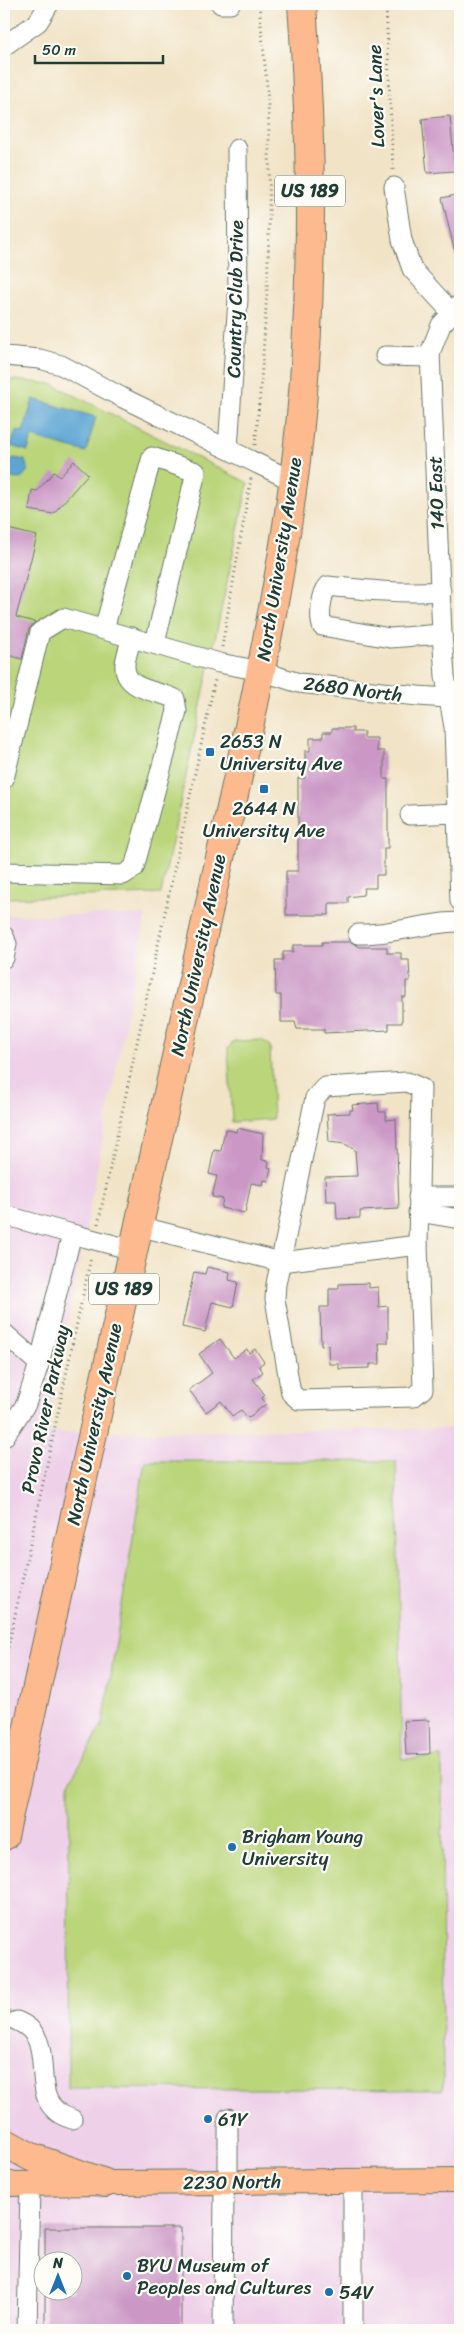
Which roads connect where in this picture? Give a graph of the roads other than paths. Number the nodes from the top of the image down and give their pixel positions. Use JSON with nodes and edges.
{"nodes":[{"id":1,"x":49,"y":4,"type":"edge"},
{"id":2,"x":221,"y":4,"type":"edge"},
{"id":3,"x":230,"y":4,"type":"edge"},
{"id":4,"x":302,"y":4,"type":"edge"},
{"id":5,"x":4,"y":46,"type":"edge"},
{"id":6,"x":237,"y":149,"type":"dead end"},
{"id":7,"x":394,"y":187,"type":"road end"},
{"id":8,"x":456,"y":309,"type":"edge"},
{"id":9,"x":4,"y":356,"type":"edge"},
{"id":10,"x":385,"y":356,"type":"dead end"},
{"id":11,"x":430,"y":357,"type":"junction"},
{"id":12,"x":228,"y":448,"type":"junction"},
{"id":13,"x":293,"y":481,"type":"junction"},
{"id":14,"x":440,"y":591,"type":"junction"},
{"id":15,"x":104,"y":629,"type":"junction"},
{"id":16,"x":442,"y":634,"type":"junction"},
{"id":17,"x":132,"y":637,"type":"junction"},
{"id":18,"x":155,"y":643,"type":"junction"},
{"id":19,"x":261,"y":671,"type":"junction"},
{"id":20,"x":454,"y":697,"type":"edge"},
{"id":21,"x":4,"y":779,"type":"edge"},
{"id":22,"x":456,"y":813,"type":"junction"},
{"id":23,"x":410,"y":815,"type":"dead end"},
{"id":24,"x":4,"y":872,"type":"edge"},
{"id":25,"x":460,"y":888,"type":"edge"},
{"id":26,"x":460,"y":922,"type":"edge"},
{"id":27,"x":358,"y":934,"type":"dead end"},
{"id":28,"x":4,"y":936,"type":"edge"},
{"id":29,"x":4,"y":958,"type":"edge"},
{"id":30,"x":460,"y":1197,"type":"edge"},
{"id":31,"x":418,"y":1204,"type":"junction"},
{"id":32,"x":4,"y":1215,"type":"edge"},
{"id":33,"x":460,"y":1218,"type":"edge"},
{"id":34,"x":72,"y":1234,"type":"junction"},
{"id":35,"x":136,"y":1238,"type":"junction"},
{"id":36,"x":418,"y":1245,"type":"junction"},
{"id":37,"x":281,"y":1262,"type":"junction"},
{"id":38,"x":4,"y":1333,"type":"edge"},
{"id":39,"x":39,"y":1364,"type":"junction"},
{"id":40,"x":4,"y":1437,"type":"edge"},
{"id":41,"x":4,"y":1836,"type":"edge"},
{"id":42,"x":17,"y":2021,"type":"tunnel mouth"},
{"id":43,"x":228,"y":2118,"type":"dead end"},
{"id":44,"x":72,"y":2119,"type":"dead end"},
{"id":45,"x":4,"y":2142,"type":"edge"},
{"id":46,"x":460,"y":2180,"type":"edge"},
{"id":47,"x":354,"y":2181,"type":"junction"},
{"id":48,"x":226,"y":2182,"type":"junction"},
{"id":49,"x":105,"y":2183,"type":"junction"},
{"id":50,"x":4,"y":2184,"type":"edge"},
{"id":51,"x":30,"y":2184,"type":"junction"},
{"id":52,"x":27,"y":2330,"type":"edge"},
{"id":53,"x":223,"y":2330,"type":"edge"},
{"id":54,"x":353,"y":2330,"type":"edge"}],
"edges":[{"from":1,"to":5,"type":"street"},
{"from":2,"to":3,"type":"street"},
{"from":4,"to":13,"type":"highway","name":"North University Avenue","number":"US 189"},
{"from":6,"to":12,"type":"street","name":"Country Club Drive"},
{"from":7,"to":8,"type":"street"},
{"from":8,"to":11,"type":"street","name":"140 East"},
{"from":9,"to":12,"type":"street"},
{"from":10,"to":11,"type":"street"},
{"from":11,"to":14,"type":"street","name":"140 East"},
{"from":12,"to":13,"type":"street"},
{"from":13,"to":19,"type":"highway","name":"North University Avenue","number":"US 189"},
{"from":14,"to":16,"type":"street","name":"140 East"},
{"from":14,"to":16,"type":"street"},
{"from":15,"to":17,"type":"street","name":"2680 North"},
{"from":15,"to":18,"type":"street"},
{"from":15,"to":21,"type":"street","name":"2680 North"},
{"from":16,"to":20,"type":"street","name":"140 East"},
{"from":17,"to":18,"type":"street","name":"2680 North"},
{"from":17,"to":24,"type":"street"},
{"from":18,"to":19,"type":"street","name":"2680 North"},
{"from":19,"to":20,"type":"street","name":"2680 North"},
{"from":19,"to":35,"type":"highway","name":"North University Avenue","number":"US 189"},
{"from":20,"to":22,"type":"street","name":"140 East"},
{"from":22,"to":23,"type":"street"},
{"from":22,"to":25,"type":"street","name":"140 East"},
{"from":26,"to":27,"type":"street"},
{"from":28,"to":29,"type":"street"},
{"from":30,"to":31,"type":"street"},
{"from":31,"to":33,"type":"street"},
{"from":31,"to":36,"type":"street"},
{"from":31,"to":37,"type":"street"},
{"from":32,"to":34,"type":"street"},
{"from":34,"to":35,"type":"street"},
{"from":34,"to":39,"type":"street"},
{"from":35,"to":37,"type":"street"},
{"from":35,"to":41,"type":"highway","name":"North University Avenue","number":"US 189"},
{"from":36,"to":37,"type":"street"},
{"from":36,"to":37,"type":"street"},
{"from":38,"to":39,"type":"street"},
{"from":39,"to":40,"type":"street"},
{"from":42,"to":44,"type":"street"},
{"from":43,"to":48,"type":"street"},
{"from":45,"to":49,"type":"highway"},
{"from":46,"to":47,"type":"main road","name":"2230 North"},
{"from":47,"to":48,"type":"main road","name":"2230 North"},
{"from":47,"to":54,"type":"street"},
{"from":48,"to":49,"type":"main road","name":"2230 North"},
{"from":48,"to":53,"type":"street"},
{"from":49,"to":51,"type":"main road","name":"2230 North"},
{"from":50,"to":51,"type":"main road","name":"2230 North"},
{"from":51,"to":52,"type":"street"}]}
